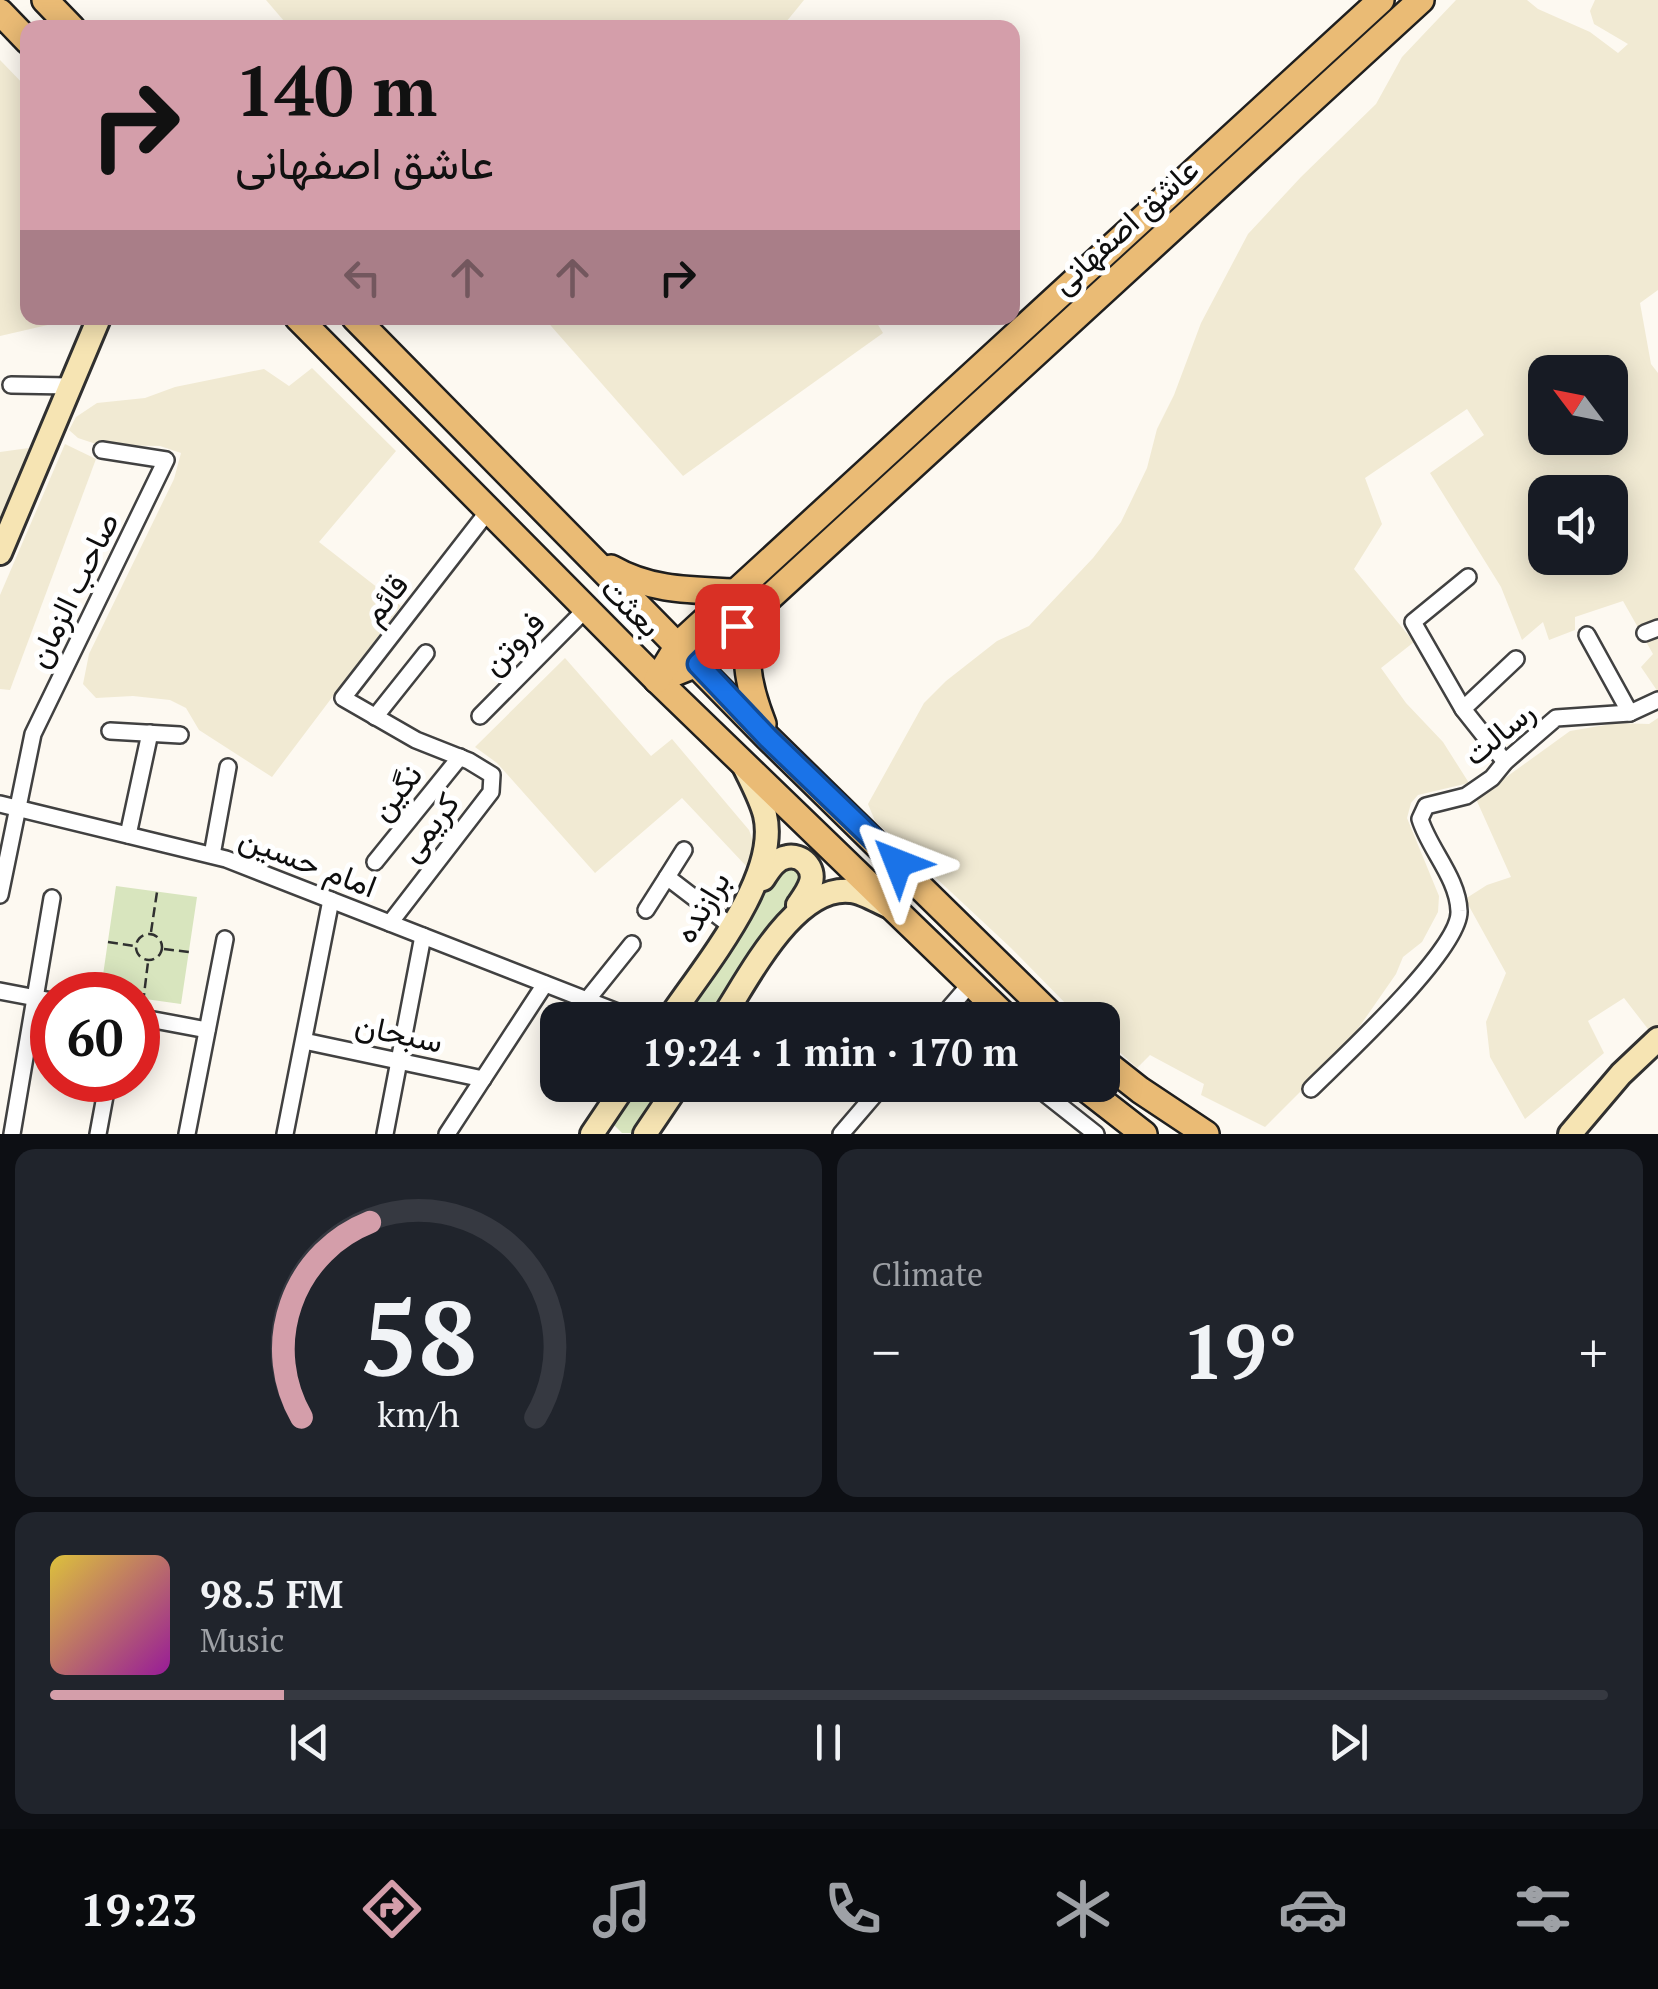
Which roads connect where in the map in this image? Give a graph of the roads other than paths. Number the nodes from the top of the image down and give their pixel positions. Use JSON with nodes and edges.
{"nodes":[{"id":1,"x":45,"y":0,"type":"edge"},
{"id":2,"x":1381,"y":0,"type":"edge"},
{"id":3,"x":1420,"y":0,"type":"edge"},
{"id":4,"x":0,"y":12,"type":"edge"},
{"id":5,"x":64,"y":20,"type":"edge"},
{"id":6,"x":20,"y":33,"type":"edge"},
{"id":7,"x":96,"y":325,"type":"edge"},
{"id":8,"x":305,"y":325,"type":"edge"},
{"id":9,"x":363,"y":325,"type":"edge"},
{"id":10,"x":11,"y":384,"type":"dead end"},
{"id":11,"x":70,"y":386,"type":"junction"},
{"id":12,"x":102,"y":450,"type":"dead end"},
{"id":13,"x":489,"y":510,"type":"junction"},
{"id":14,"x":0,"y":552,"type":"edge"},
{"id":15,"x":589,"y":555,"type":"junction"},
{"id":16,"x":1468,"y":577,"type":"dead end"},
{"id":17,"x":746,"y":599,"type":"junction"},
{"id":18,"x":586,"y":608,"type":"junction"},
{"id":19,"x":1587,"y":635,"type":"dead end"},
{"id":20,"x":679,"y":644,"type":"junction"},
{"id":21,"x":426,"y":653,"type":"dead end"},
{"id":22,"x":1516,"y":659,"type":"dead end"},
{"id":23,"x":698,"y":664,"type":"junction"},
{"id":24,"x":656,"y":680,"type":"junction"},
{"id":25,"x":1658,"y":700,"type":"edge"},
{"id":26,"x":1463,"y":709,"type":"junction"},
{"id":27,"x":1630,"y":713,"type":"junction"},
{"id":28,"x":372,"y":715,"type":"junction"},
{"id":29,"x":480,"y":716,"type":"dead end"},
{"id":30,"x":110,"y":730,"type":"dead end"},
{"id":31,"x":150,"y":733,"type":"junction"},
{"id":32,"x":180,"y":735,"type":"dead end"},
{"id":33,"x":768,"y":738,"type":"junction"},
{"id":34,"x":460,"y":758,"type":"junction"},
{"id":35,"x":1505,"y":762,"type":"junction"},
{"id":36,"x":743,"y":764,"type":"junction"},
{"id":37,"x":228,"y":767,"type":"dead end"},
{"id":38,"x":8,"y":806,"type":"edge"},
{"id":39,"x":128,"y":835,"type":"junction"},
{"id":40,"x":684,"y":850,"type":"dead end"},
{"id":41,"x":212,"y":855,"type":"junction"},
{"id":42,"x":375,"y":862,"type":"dead end"},
{"id":43,"x":666,"y":877,"type":"junction"},
{"id":44,"x":0,"y":895,"type":"edge"},
{"id":45,"x":752,"y":895,"type":"junction"},
{"id":46,"x":52,"y":898,"type":"dead end"},
{"id":47,"x":331,"y":900,"type":"junction"},
{"id":48,"x":891,"y":907,"type":"junction"},
{"id":49,"x":646,"y":910,"type":"dead end"},
{"id":50,"x":788,"y":920,"type":"junction"},
{"id":51,"x":390,"y":923,"type":"junction"},
{"id":52,"x":731,"y":926,"type":"junction"},
{"id":53,"x":423,"y":936,"type":"junction"},
{"id":54,"x":225,"y":939,"type":"dead end"},
{"id":55,"x":632,"y":944,"type":"dead end"},
{"id":56,"x":46,"y":972,"type":"edge"},
{"id":57,"x":545,"y":984,"type":"junction"},
{"id":58,"x":971,"y":984,"type":"junction"},
{"id":59,"x":0,"y":991,"type":"edge"},
{"id":60,"x":30,"y":996,"type":"edge"},
{"id":61,"x":587,"y":1000,"type":"junction"},
{"id":62,"x":592,"y":1002,"type":"edge"},
{"id":63,"x":680,"y":1002,"type":"edge"},
{"id":64,"x":734,"y":1002,"type":"edge"},
{"id":65,"x":955,"y":1002,"type":"edge"},
{"id":66,"x":990,"y":1002,"type":"edge"},
{"id":67,"x":1038,"y":1002,"type":"edge"},
{"id":68,"x":160,"y":1021,"type":"edge"},
{"id":69,"x":208,"y":1030,"type":"junction"},
{"id":70,"x":1658,"y":1038,"type":"edge"},
{"id":71,"x":304,"y":1041,"type":"junction"},
{"id":72,"x":30,"y":1058,"type":"edge"},
{"id":73,"x":398,"y":1061,"type":"junction"},
{"id":74,"x":1120,"y":1074,"type":"edge"},
{"id":75,"x":483,"y":1079,"type":"junction"},
{"id":76,"x":1311,"y":1088,"type":"dead end"},
{"id":77,"x":104,"y":1102,"type":"edge"},
{"id":78,"x":614,"y":1102,"type":"edge"},
{"id":79,"x":667,"y":1102,"type":"edge"},
{"id":80,"x":868,"y":1102,"type":"edge"},
{"id":81,"x":1056,"y":1102,"type":"edge"},
{"id":82,"x":1103,"y":1102,"type":"edge"},
{"id":83,"x":598,"y":1131,"type":"edge"},
{"id":84,"x":12,"y":1134,"type":"edge"},
{"id":85,"x":98,"y":1134,"type":"edge"},
{"id":86,"x":188,"y":1134,"type":"edge"},
{"id":87,"x":286,"y":1134,"type":"edge"},
{"id":88,"x":385,"y":1134,"type":"edge"},
{"id":89,"x":447,"y":1134,"type":"edge"},
{"id":90,"x":645,"y":1134,"type":"edge"},
{"id":91,"x":841,"y":1134,"type":"edge"},
{"id":92,"x":1096,"y":1134,"type":"edge"},
{"id":93,"x":1144,"y":1134,"type":"edge"},
{"id":94,"x":1206,"y":1134,"type":"edge"},
{"id":95,"x":1570,"y":1134,"type":"edge"}],
"edges":[{"from":1,"to":5,"type":"main road"},
{"from":2,"to":17,"type":"main road","name":"عاشق اصفهانی"},
{"from":3,"to":17,"type":"main road","name":"عاشق اصفهانی"},
{"from":4,"to":6,"type":"main road"},
{"from":7,"to":11,"type":"main road"},
{"from":8,"to":13,"type":"main road","name":"بعثت"},
{"from":9,"to":15,"type":"main road","name":"بعثت"},
{"from":10,"to":11,"type":"street"},
{"from":11,"to":14,"type":"main road"},
{"from":12,"to":38,"type":"street","name":"صاحب الزمان"},
{"from":13,"to":18,"type":"main road","name":"بعثت"},
{"from":13,"to":28,"type":"street","name":"قائم"},
{"from":15,"to":17,"type":"main road"},
{"from":15,"to":20,"type":"main road","name":"بعثت"},
{"from":16,"to":26,"type":"street"},
{"from":17,"to":20,"type":"main road","name":"عاشق اصفهانی"},
{"from":17,"to":23,"type":"main road","name":"عاشق اصفهانی"},
{"from":17,"to":33,"type":"main road"},
{"from":18,"to":24,"type":"main road","name":"بعثت"},
{"from":18,"to":29,"type":"street","name":"فروتن"},
{"from":19,"to":27,"type":"street"},
{"from":20,"to":23,"type":"main road","name":"بعثت"},
{"from":20,"to":24,"type":"main road","name":"عاشق اصفهانی"},
{"from":21,"to":28,"type":"street"},
{"from":22,"to":26,"type":"street"},
{"from":23,"to":24,"type":"main road"},
{"from":23,"to":33,"type":"main road","name":"بعثت"},
{"from":24,"to":36,"type":"main road","name":"بعثت"},
{"from":25,"to":27,"type":"street","name":"رسالت"},
{"from":26,"to":35,"type":"street"},
{"from":27,"to":35,"type":"street","name":"رسالت"},
{"from":28,"to":34,"type":"street","name":"کریمی"},
{"from":30,"to":31,"type":"street"},
{"from":31,"to":32,"type":"street"},
{"from":31,"to":39,"type":"street"},
{"from":33,"to":67,"type":"main road","name":"بعثت"},
{"from":34,"to":42,"type":"street","name":"نگین"},
{"from":34,"to":51,"type":"street","name":"کریمی"},
{"from":35,"to":76,"type":"street","name":"رسالت"},
{"from":36,"to":45,"type":"main road","name":"برازنده"},
{"from":36,"to":48,"type":"main road","name":"بعثت"},
{"from":37,"to":41,"type":"street"},
{"from":38,"to":39,"type":"street","name":"امام حسین"},
{"from":38,"to":44,"type":"street"},
{"from":39,"to":41,"type":"street","name":"امام حسین"},
{"from":40,"to":43,"type":"street"},
{"from":41,"to":47,"type":"street","name":"امام حسین"},
{"from":43,"to":49,"type":"street"},
{"from":43,"to":52,"type":"street"},
{"from":45,"to":50,"type":"main road"},
{"from":45,"to":52,"type":"main road","name":"برازنده"},
{"from":46,"to":56,"type":"street"},
{"from":47,"to":51,"type":"street","name":"امام حسین"},
{"from":47,"to":71,"type":"street"},
{"from":48,"to":50,"type":"main road"},
{"from":48,"to":58,"type":"main road","name":"بعثت"},
{"from":50,"to":64,"type":"main road"},
{"from":51,"to":53,"type":"street","name":"امام حسین"},
{"from":52,"to":63,"type":"main road","name":"برازنده"},
{"from":53,"to":57,"type":"street","name":"امام حسین"},
{"from":53,"to":73,"type":"street"},
{"from":54,"to":69,"type":"street"},
{"from":55,"to":61,"type":"street"},
{"from":57,"to":61,"type":"street","name":"امام حسین"},
{"from":57,"to":75,"type":"street"},
{"from":58,"to":65,"type":"street"},
{"from":58,"to":66,"type":"main road","name":"بعثت"},
{"from":59,"to":60,"type":"street"},
{"from":61,"to":62,"type":"street","name":"امام حسین"},
{"from":68,"to":69,"type":"street"},
{"from":69,"to":86,"type":"street"},
{"from":70,"to":95,"type":"main road"},
{"from":71,"to":73,"type":"street","name":"سبحان"},
{"from":71,"to":87,"type":"street"},
{"from":72,"to":84,"type":"street"},
{"from":73,"to":75,"type":"street","name":"سبحان"},
{"from":73,"to":88,"type":"street"},
{"from":74,"to":94,"type":"main road"},
{"from":75,"to":89,"type":"street"},
{"from":77,"to":85,"type":"street"},
{"from":78,"to":83,"type":"main road"},
{"from":79,"to":90,"type":"main road"},
{"from":80,"to":91,"type":"street"},
{"from":81,"to":92,"type":"street"},
{"from":82,"to":93,"type":"main road"}]}
